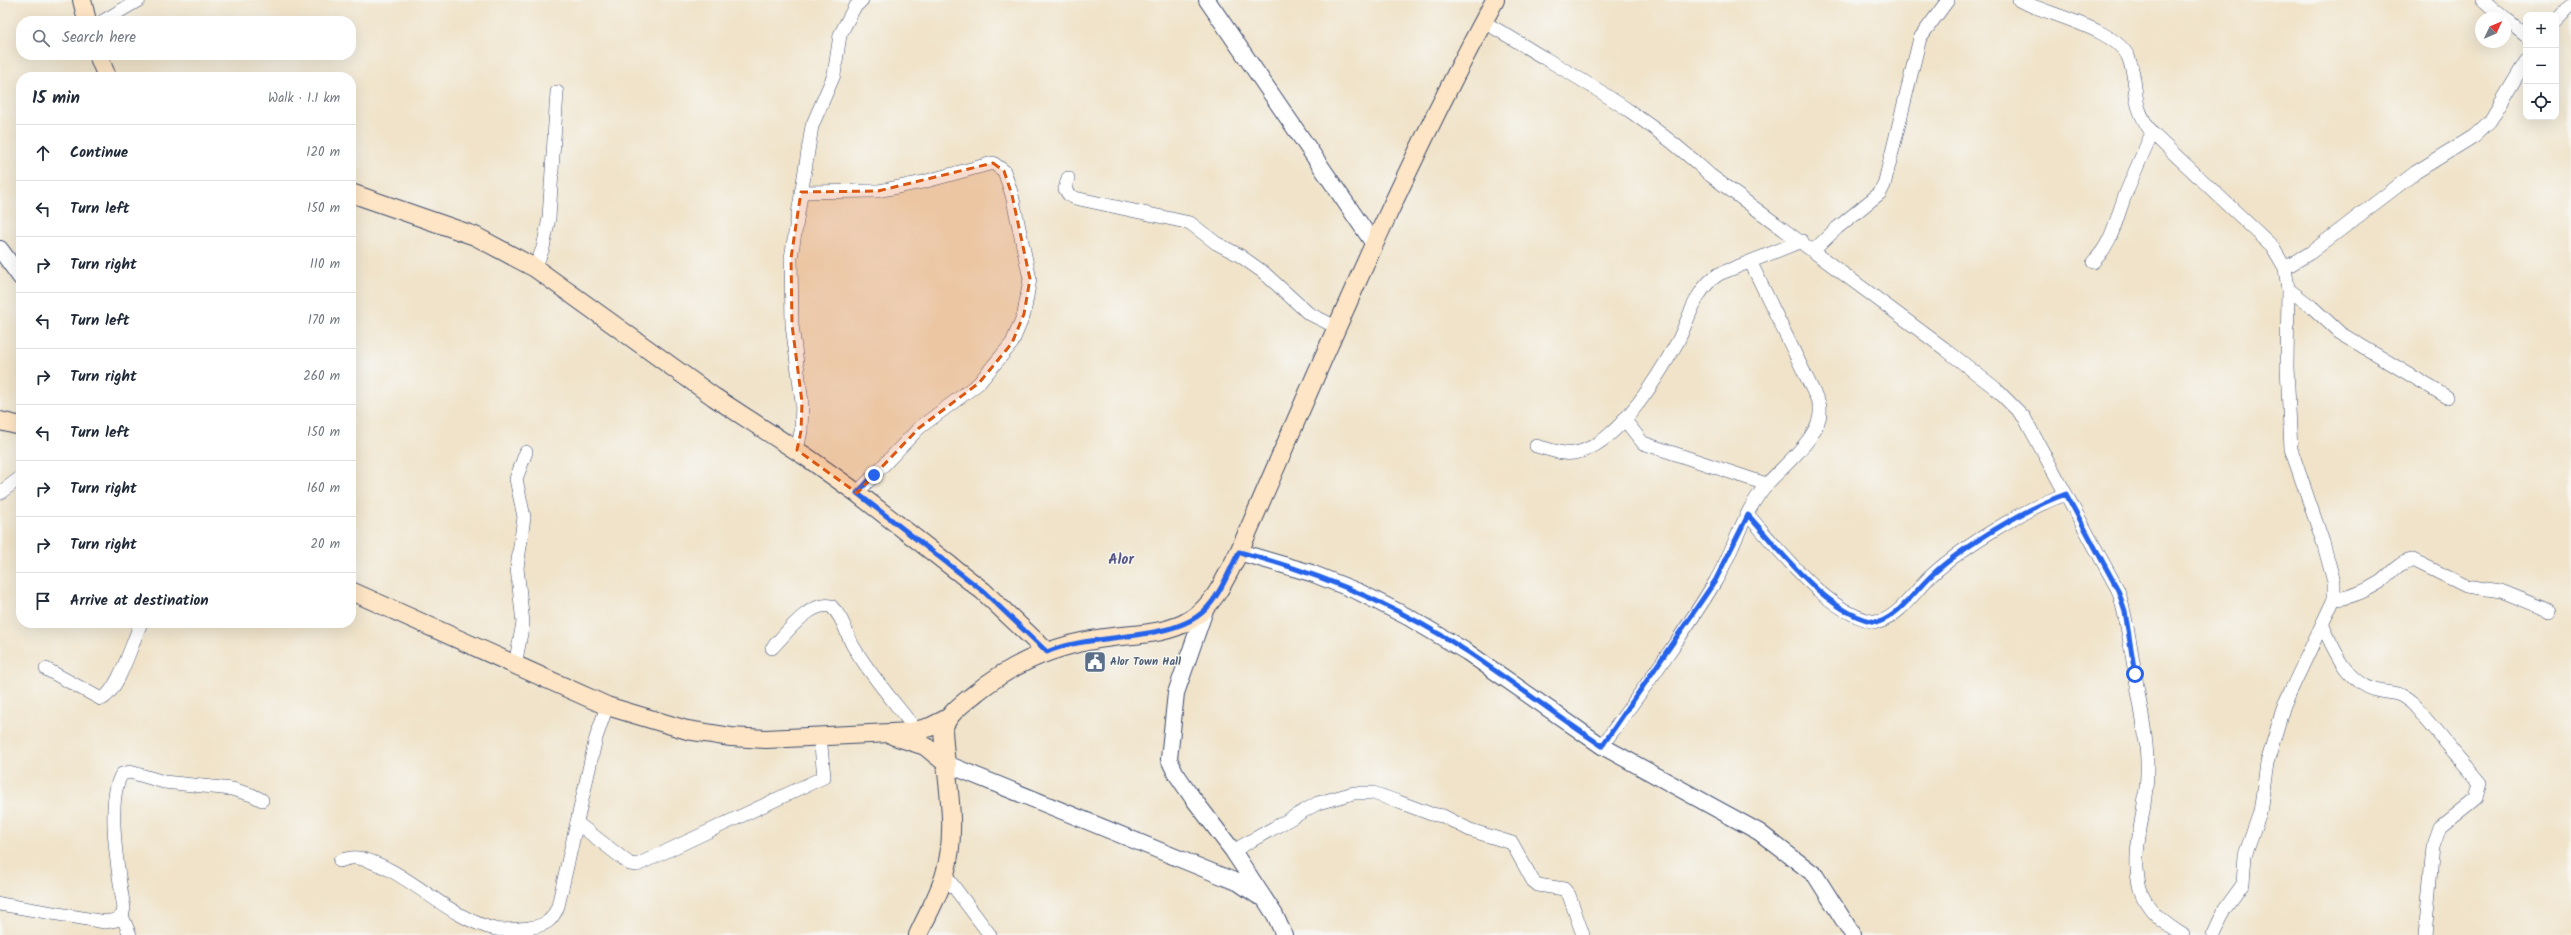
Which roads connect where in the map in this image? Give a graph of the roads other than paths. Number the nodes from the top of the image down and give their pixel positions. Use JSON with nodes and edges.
{"nodes":[{"id":1,"x":82,"y":0,"type":"edge"},
{"id":2,"x":139,"y":0,"type":"edge"},
{"id":3,"x":862,"y":0,"type":"edge"},
{"id":4,"x":1207,"y":0,"type":"edge"},
{"id":5,"x":1495,"y":0,"type":"edge"},
{"id":6,"x":1948,"y":0,"type":"edge"},
{"id":7,"x":2019,"y":0,"type":"edge"},
{"id":8,"x":2483,"y":0,"type":"edge"},
{"id":9,"x":2571,"y":4,"type":"edge"},
{"id":10,"x":2498,"y":12,"type":"edge"},
{"id":11,"x":86,"y":16,"type":"edge"},
{"id":12,"x":112,"y":16,"type":"edge"},
{"id":13,"x":2559,"y":18,"type":"edge"},
{"id":14,"x":1483,"y":22,"type":"junction"},
{"id":15,"x":2511,"y":23,"type":"edge"},
{"id":16,"x":2523,"y":33,"type":"edge"},
{"id":17,"x":100,"y":60,"type":"edge"},
{"id":18,"x":2523,"y":66,"type":"edge"},
{"id":19,"x":105,"y":72,"type":"edge"},
{"id":20,"x":557,"y":92,"type":"dead end"},
{"id":21,"x":2152,"y":133,"type":"junction"},
{"id":22,"x":1068,"y":178,"type":"dead end"},
{"id":23,"x":801,"y":192,"type":"junction"},
{"id":24,"x":356,"y":195,"type":"edge"},
{"id":25,"x":1802,"y":241,"type":"junction"},
{"id":26,"x":1374,"y":244,"type":"junction"},
{"id":27,"x":0,"y":250,"type":"edge"},
{"id":28,"x":1814,"y":250,"type":"junction"},
{"id":29,"x":2093,"y":262,"type":"dead end"},
{"id":30,"x":1751,"y":263,"type":"junction"},
{"id":31,"x":535,"y":268,"type":"junction"},
{"id":32,"x":2285,"y":268,"type":"junction"},
{"id":33,"x":16,"y":271,"type":"edge"},
{"id":34,"x":2288,"y":289,"type":"junction"},
{"id":35,"x":1338,"y":328,"type":"junction"},
{"id":36,"x":2447,"y":397,"type":"dead end"},
{"id":37,"x":1624,"y":419,"type":"junction"},
{"id":38,"x":0,"y":421,"type":"edge"},
{"id":39,"x":16,"y":425,"type":"edge"},
{"id":40,"x":1536,"y":446,"type":"dead end"},
{"id":41,"x":797,"y":450,"type":"junction"},
{"id":42,"x":526,"y":452,"type":"dead end"},
{"id":43,"x":16,"y":481,"type":"edge"},
{"id":44,"x":1766,"y":484,"type":"junction"},
{"id":45,"x":0,"y":493,"type":"edge"},
{"id":46,"x":857,"y":493,"type":"junction"},
{"id":47,"x":2066,"y":494,"type":"junction"},
{"id":48,"x":1748,"y":515,"type":"junction"},
{"id":49,"x":1239,"y":552,"type":"junction"},
{"id":50,"x":356,"y":593,"type":"edge"},
{"id":51,"x":2334,"y":599,"type":"junction"},
{"id":52,"x":1205,"y":610,"type":"junction"},
{"id":53,"x":2551,"y":611,"type":"dead end"},
{"id":54,"x":2323,"y":626,"type":"junction"},
{"id":55,"x":139,"y":628,"type":"edge"},
{"id":56,"x":772,"y":648,"type":"dead end"},
{"id":57,"x":1047,"y":652,"type":"junction"},
{"id":58,"x":515,"y":665,"type":"junction"},
{"id":59,"x":46,"y":669,"type":"dead end"},
{"id":60,"x":607,"y":706,"type":"junction"},
{"id":61,"x":946,"y":719,"type":"junction"},
{"id":62,"x":916,"y":730,"type":"junction"},
{"id":63,"x":885,"y":734,"type":"junction"},
{"id":64,"x":820,"y":736,"type":"junction"},
{"id":65,"x":1602,"y":746,"type":"junction"},
{"id":66,"x":947,"y":764,"type":"junction"},
{"id":67,"x":262,"y":800,"type":"dead end"},
{"id":68,"x":577,"y":823,"type":"junction"},
{"id":69,"x":1234,"y":851,"type":"junction"},
{"id":70,"x":340,"y":861,"type":"dead end"},
{"id":71,"x":1242,"y":866,"type":"junction"},
{"id":72,"x":945,"y":875,"type":"junction"},
{"id":73,"x":1227,"y":878,"type":"junction"},
{"id":74,"x":1266,"y":902,"type":"junction"},
{"id":75,"x":0,"y":904,"type":"edge"},
{"id":76,"x":122,"y":916,"type":"junction"},
{"id":77,"x":130,"y":935,"type":"edge"},
{"id":78,"x":918,"y":935,"type":"edge"},
{"id":79,"x":990,"y":935,"type":"edge"},
{"id":80,"x":1284,"y":935,"type":"edge"},
{"id":81,"x":1583,"y":935,"type":"edge"},
{"id":82,"x":1853,"y":935,"type":"edge"},
{"id":83,"x":2182,"y":935,"type":"edge"},
{"id":84,"x":2214,"y":935,"type":"edge"},
{"id":85,"x":2425,"y":935,"type":"edge"}],
"edges":[{"from":1,"to":11,"type":"main road"},
{"from":2,"to":12,"type":"street"},
{"from":3,"to":23,"type":"street"},
{"from":4,"to":26,"type":"street"},
{"from":5,"to":14,"type":"main road"},
{"from":6,"to":28,"type":"street"},
{"from":7,"to":21,"type":"street"},
{"from":8,"to":10,"type":"street"},
{"from":9,"to":13,"type":"street"},
{"from":14,"to":25,"type":"street"},
{"from":14,"to":26,"type":"main road"},
{"from":15,"to":16,"type":"street"},
{"from":17,"to":19,"type":"main road"},
{"from":18,"to":32,"type":"street"},
{"from":20,"to":31,"type":"street"},
{"from":21,"to":29,"type":"street"},
{"from":21,"to":32,"type":"street"},
{"from":22,"to":35,"type":"street"},
{"from":23,"to":41,"type":"street"},
{"from":23,"to":46,"type":"street"},
{"from":24,"to":31,"type":"main road"},
{"from":25,"to":28,"type":"street"},
{"from":25,"to":30,"type":"street"},
{"from":26,"to":35,"type":"main road"},
{"from":27,"to":33,"type":"street"},
{"from":28,"to":47,"type":"street"},
{"from":30,"to":37,"type":"street"},
{"from":30,"to":44,"type":"street"},
{"from":31,"to":41,"type":"main road"},
{"from":32,"to":34,"type":"street"},
{"from":34,"to":36,"type":"street"},
{"from":34,"to":51,"type":"street"},
{"from":35,"to":49,"type":"main road"},
{"from":37,"to":40,"type":"street"},
{"from":37,"to":44,"type":"street"},
{"from":38,"to":39,"type":"main road"},
{"from":41,"to":46,"type":"main road"},
{"from":42,"to":58,"type":"street"},
{"from":43,"to":45,"type":"street"},
{"from":44,"to":48,"type":"street"},
{"from":46,"to":57,"type":"main road"},
{"from":47,"to":48,"type":"street"},
{"from":47,"to":83,"type":"street"},
{"from":48,"to":65,"type":"street"},
{"from":49,"to":52,"type":"main road"},
{"from":49,"to":65,"type":"street"},
{"from":50,"to":58,"type":"main road"},
{"from":51,"to":53,"type":"street"},
{"from":51,"to":54,"type":"street"},
{"from":52,"to":57,"type":"main road"},
{"from":52,"to":69,"type":"street"},
{"from":54,"to":84,"type":"street"},
{"from":54,"to":85,"type":"street"},
{"from":55,"to":59,"type":"street"},
{"from":56,"to":62,"type":"street"},
{"from":57,"to":61,"type":"main road"},
{"from":58,"to":60,"type":"main road"},
{"from":60,"to":64,"type":"main road"},
{"from":60,"to":68,"type":"street"},
{"from":61,"to":62,"type":"main road"},
{"from":61,"to":66,"type":"main road"},
{"from":62,"to":63,"type":"main road"},
{"from":63,"to":64,"type":"main road"},
{"from":63,"to":66,"type":"main road"},
{"from":64,"to":68,"type":"street"},
{"from":65,"to":82,"type":"street"},
{"from":66,"to":72,"type":"main road"},
{"from":66,"to":73,"type":"street"},
{"from":67,"to":76,"type":"street"},
{"from":68,"to":70,"type":"street"},
{"from":69,"to":71,"type":"street"},
{"from":69,"to":81,"type":"street"},
{"from":71,"to":73,"type":"street"},
{"from":71,"to":74,"type":"street"},
{"from":72,"to":78,"type":"main road"},
{"from":72,"to":79,"type":"street"},
{"from":73,"to":74,"type":"street"},
{"from":74,"to":80,"type":"street"},
{"from":75,"to":76,"type":"street"},
{"from":76,"to":77,"type":"street"}]}
